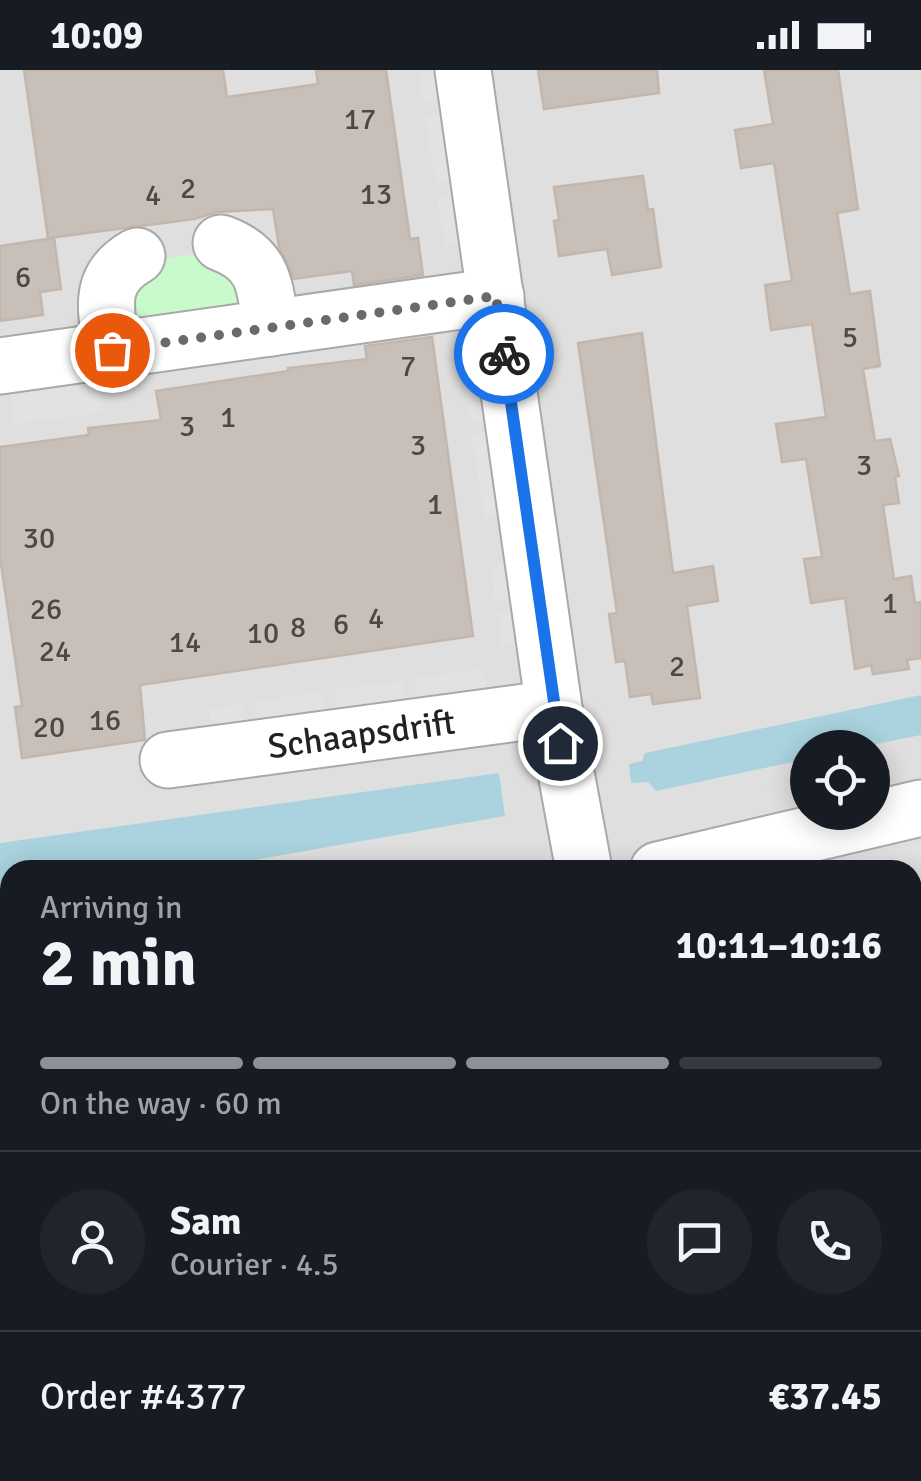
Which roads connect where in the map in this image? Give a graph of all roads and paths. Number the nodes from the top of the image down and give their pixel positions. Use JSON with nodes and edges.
{"nodes":[{"id":1,"x":463,"y":70,"type":"edge"},
{"id":2,"x":220,"y":243,"type":"dead end"},
{"id":3,"x":137,"y":256,"type":"dead end"},
{"id":4,"x":496,"y":296,"type":"junction"},
{"id":5,"x":271,"y":328,"type":"junction"},
{"id":6,"x":112,"y":350,"type":"junction"},
{"id":7,"x":0,"y":366,"type":"edge"},
{"id":8,"x":554,"y":708,"type":"junction"},
{"id":9,"x":168,"y":760,"type":"dead end"},
{"id":10,"x":921,"y":808,"type":"edge"},
{"id":11,"x":818,"y":851,"type":"edge"},
{"id":12,"x":582,"y":860,"type":"edge"},
{"id":13,"x":742,"y":860,"type":"edge"}],
"edges":[{"from":1,"to":4,"type":"street"},
{"from":2,"to":5,"type":"street"},
{"from":3,"to":6,"type":"street"},
{"from":4,"to":5,"type":"street"},
{"from":4,"to":8,"type":"street"},
{"from":5,"to":6,"type":"street"},
{"from":6,"to":7,"type":"street"},
{"from":8,"to":9,"type":"street","name":"Schaapsdrift"},
{"from":8,"to":12,"type":"street"},
{"from":10,"to":11,"type":"street"},
{"from":11,"to":13,"type":"street"}]}
